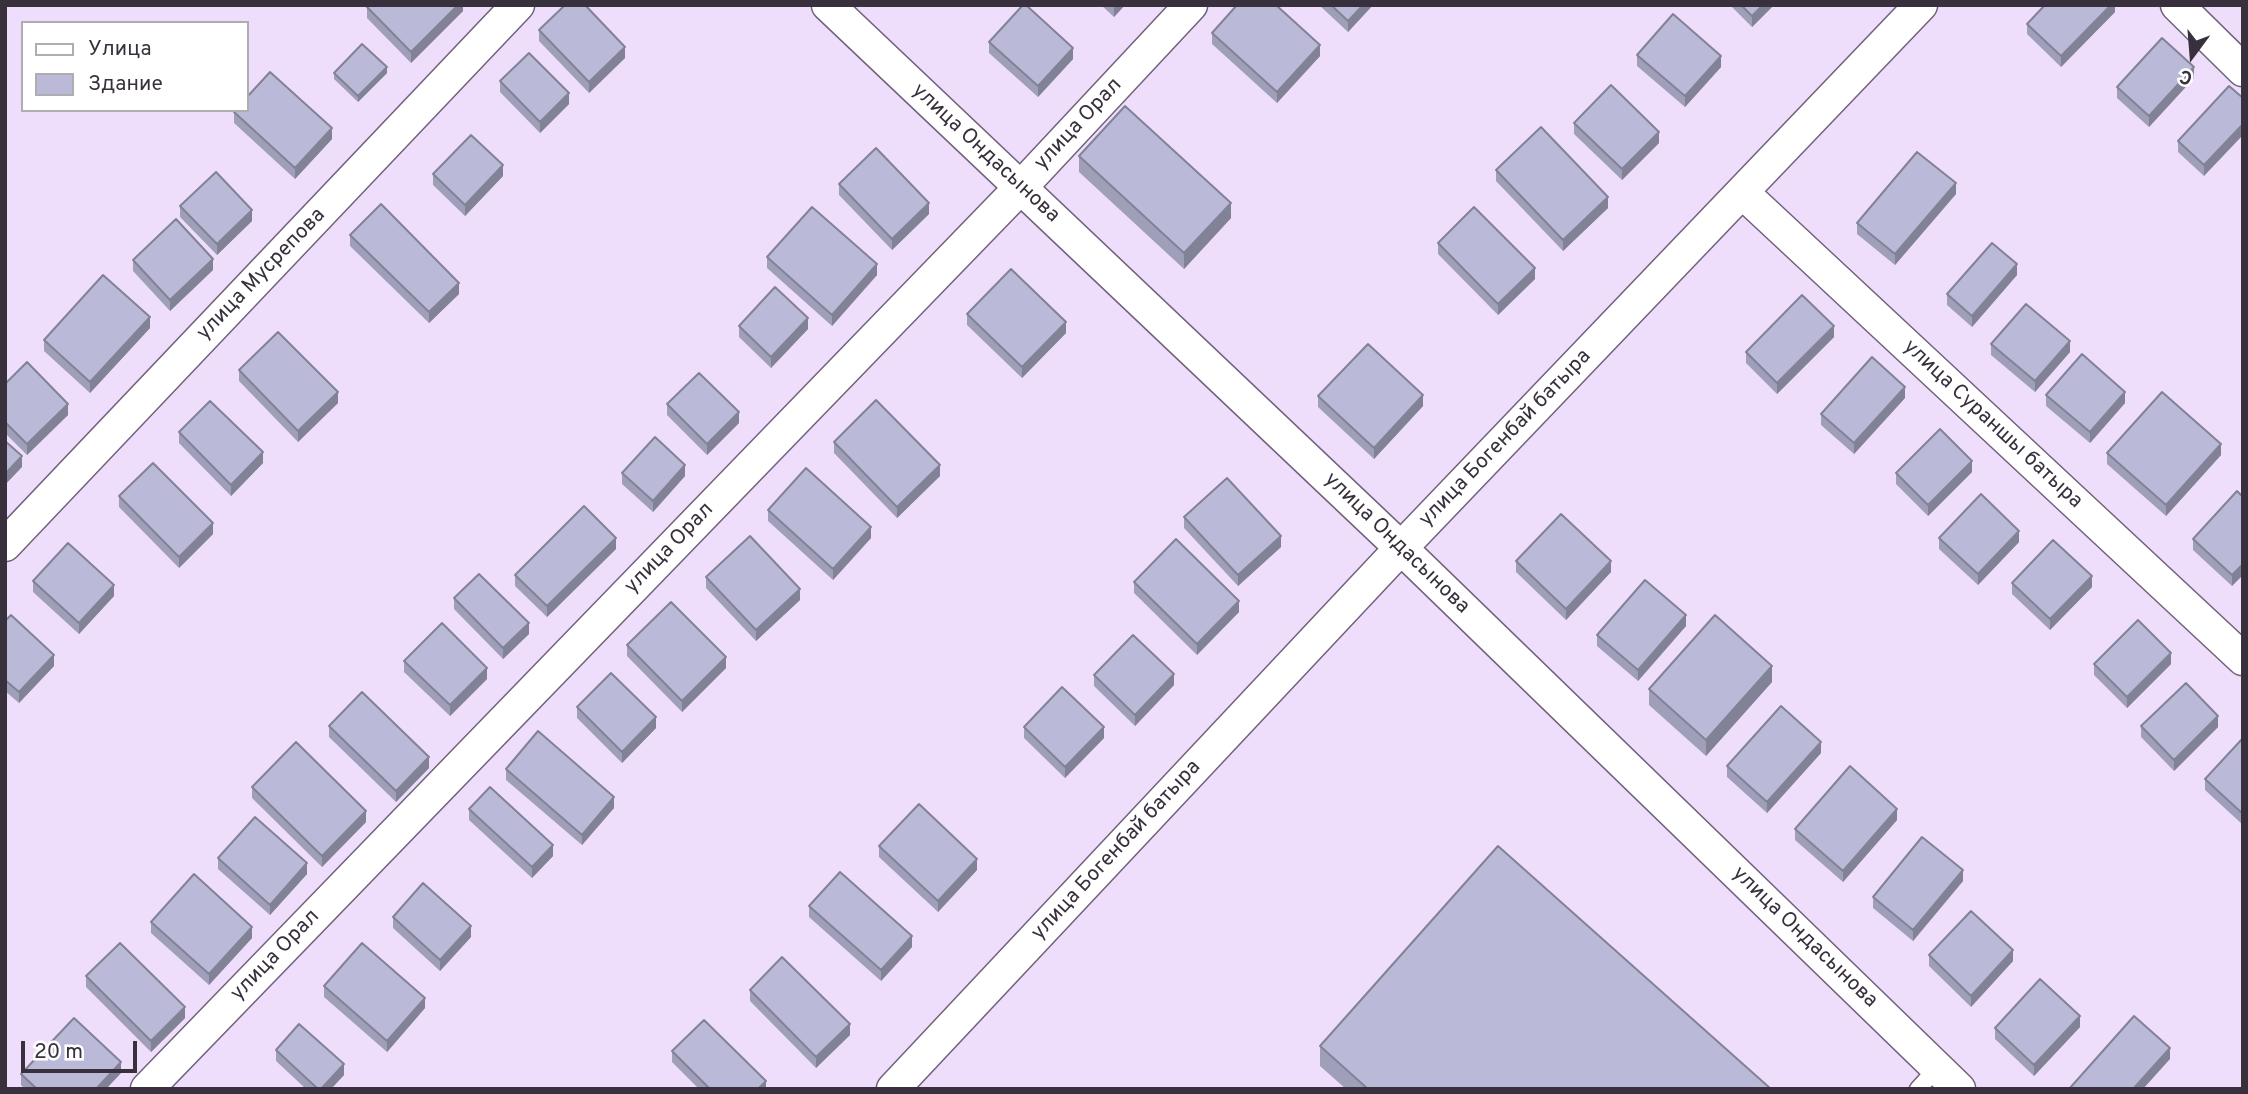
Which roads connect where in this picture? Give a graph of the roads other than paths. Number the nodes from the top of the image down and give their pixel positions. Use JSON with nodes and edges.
{"nodes":[{"id":1,"x":518,"y":5,"type":"edge"},
{"id":2,"x":828,"y":5,"type":"edge"},
{"id":3,"x":1191,"y":5,"type":"edge"},
{"id":4,"x":1921,"y":5,"type":"edge"},
{"id":5,"x":2177,"y":5,"type":"edge"},
{"id":6,"x":2243,"y":70,"type":"edge"},
{"id":7,"x":1021,"y":187,"type":"junction"},
{"id":8,"x":1742,"y":192,"type":"junction"},
{"id":9,"x":5,"y":545,"type":"edge"},
{"id":10,"x":1401,"y":548,"type":"junction"},
{"id":11,"x":2243,"y":659,"type":"edge"},
{"id":12,"x":1938,"y":1082,"type":"edge"},
{"id":13,"x":147,"y":1089,"type":"edge"},
{"id":14,"x":893,"y":1089,"type":"edge"}],
"edges":[{"from":1,"to":9,"type":"street","name":"улица Мусрепова"},
{"from":2,"to":7,"type":"street","name":"улица Ондасынова"},
{"from":3,"to":7,"type":"street","name":"улица Орал"},
{"from":4,"to":8,"type":"street","name":"улица Богенбай батыра"},
{"from":5,"to":6,"type":"street"},
{"from":7,"to":10,"type":"street","name":"улица Ондасынова"},
{"from":7,"to":13,"type":"street","name":"улица Орал"},
{"from":8,"to":10,"type":"street","name":"улица Богенбай батыра"},
{"from":8,"to":11,"type":"street","name":"улица Сураншы батыра"},
{"from":10,"to":12,"type":"street","name":"улица Ондасынова"},
{"from":10,"to":14,"type":"street","name":"улица Богенбай батыра"}]}
